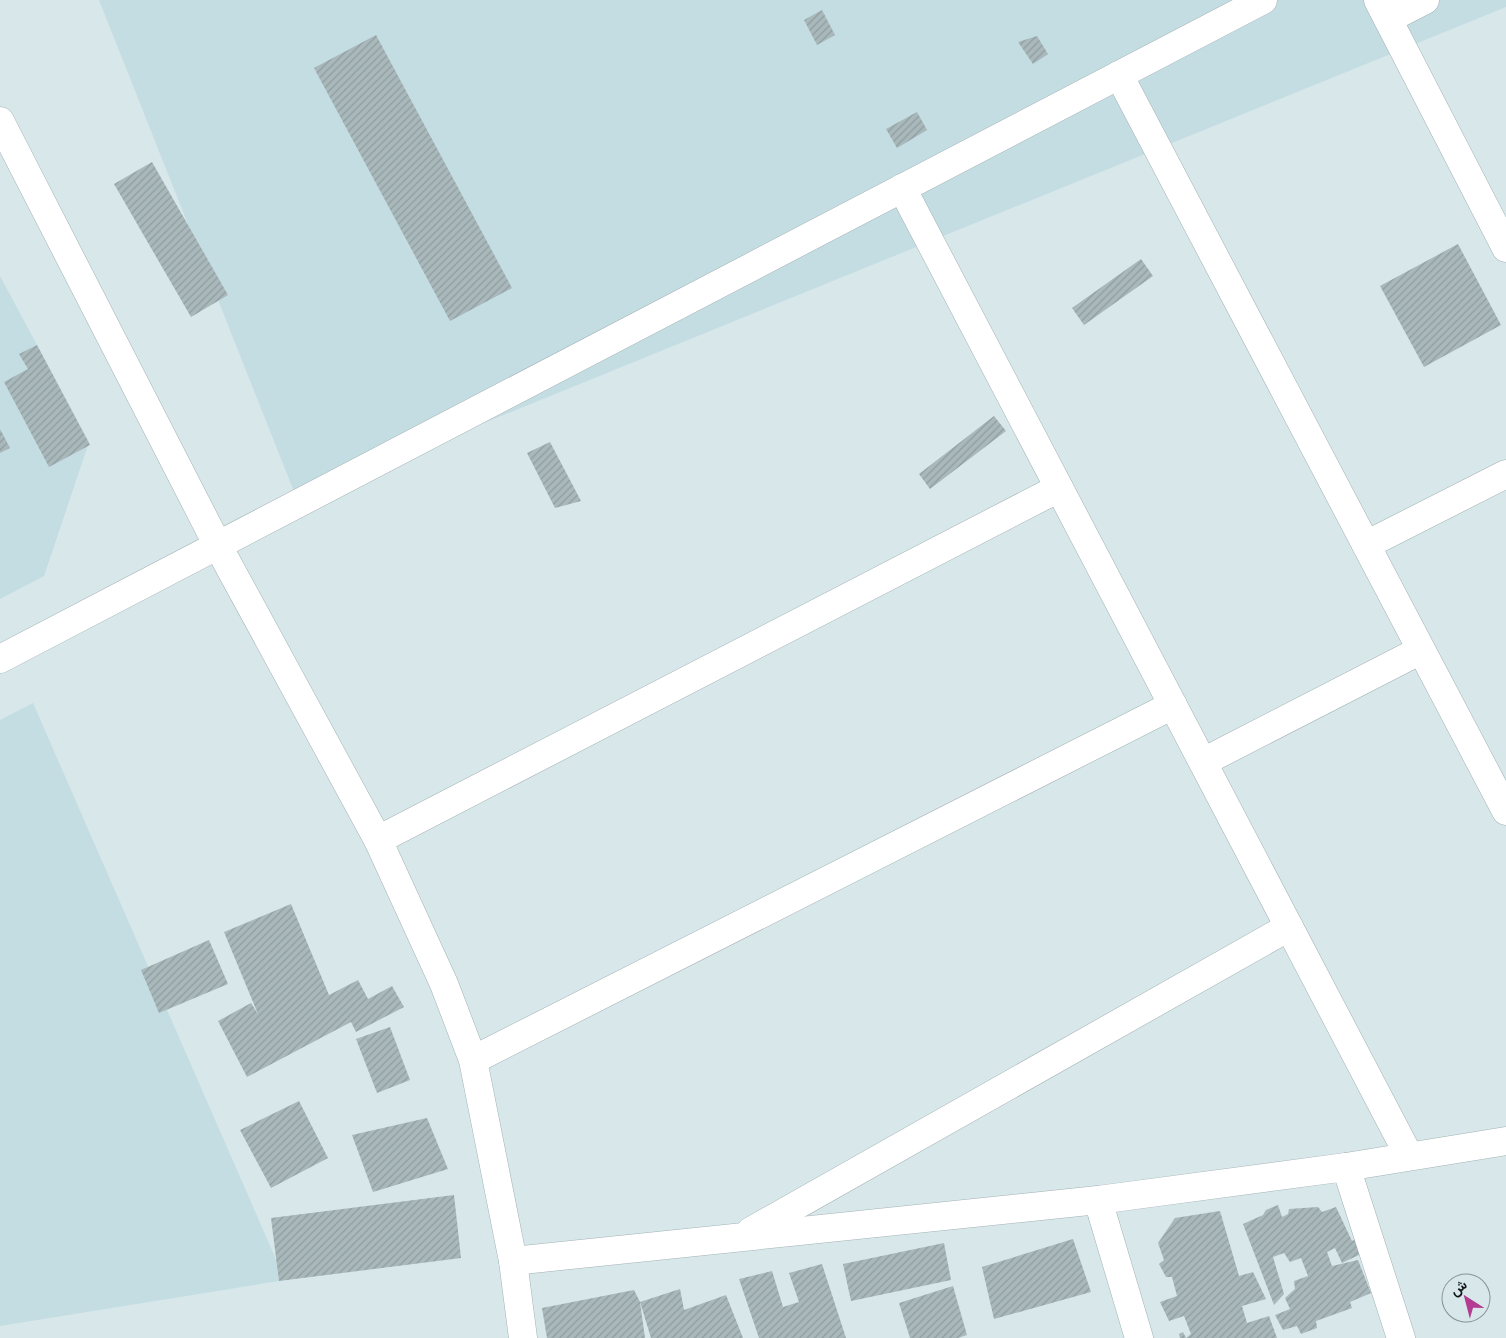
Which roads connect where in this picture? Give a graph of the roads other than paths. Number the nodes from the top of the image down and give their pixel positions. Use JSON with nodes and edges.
{"nodes":[{"id":1,"x":1263,"y":0,"type":"edge"},
{"id":2,"x":1425,"y":0,"type":"edge"},
{"id":3,"x":1383,"y":10,"type":"edge"},
{"id":4,"x":1119,"y":75,"type":"junction"},
{"id":5,"x":0,"y":122,"type":"edge"},
{"id":6,"x":902,"y":188,"type":"junction"},
{"id":7,"x":1505,"y":246,"type":"edge"},
{"id":8,"x":1506,"y":474,"type":"edge"},
{"id":9,"x":1059,"y":488,"type":"junction"},
{"id":10,"x":1366,"y":545,"type":"junction"},
{"id":11,"x":218,"y":546,"type":"junction"},
{"id":12,"x":1422,"y":650,"type":"junction"},
{"id":13,"x":0,"y":659,"type":"edge"},
{"id":14,"x":1173,"y":705,"type":"junction"},
{"id":15,"x":1203,"y":762,"type":"junction"},
{"id":16,"x":1506,"y":811,"type":"edge"},
{"id":17,"x":378,"y":840,"type":"junction"},
{"id":18,"x":1289,"y":927,"type":"junction"},
{"id":19,"x":473,"y":1060,"type":"junction"},
{"id":20,"x":1506,"y":1141,"type":"edge"},
{"id":21,"x":1409,"y":1156,"type":"junction"},
{"id":22,"x":1346,"y":1167,"type":"junction"},
{"id":23,"x":1098,"y":1200,"type":"junction"},
{"id":24,"x":740,"y":1237,"type":"junction"},
{"id":25,"x":513,"y":1260,"type":"junction"},
{"id":26,"x":523,"y":1338,"type":"edge"},
{"id":27,"x":1139,"y":1338,"type":"edge"},
{"id":28,"x":1401,"y":1338,"type":"edge"}],
"edges":[{"from":1,"to":4,"type":"street"},
{"from":2,"to":3,"type":"street"},
{"from":3,"to":7,"type":"street"},
{"from":4,"to":6,"type":"street"},
{"from":4,"to":10,"type":"street"},
{"from":5,"to":11,"type":"street"},
{"from":6,"to":9,"type":"street"},
{"from":6,"to":11,"type":"street"},
{"from":8,"to":10,"type":"street"},
{"from":9,"to":14,"type":"street"},
{"from":9,"to":17,"type":"street"},
{"from":10,"to":12,"type":"street"},
{"from":11,"to":13,"type":"street"},
{"from":11,"to":17,"type":"street"},
{"from":12,"to":15,"type":"street"},
{"from":12,"to":16,"type":"street"},
{"from":14,"to":15,"type":"street"},
{"from":14,"to":19,"type":"street"},
{"from":15,"to":18,"type":"street"},
{"from":17,"to":19,"type":"street"},
{"from":18,"to":21,"type":"street"},
{"from":18,"to":24,"type":"street"},
{"from":19,"to":25,"type":"street"},
{"from":20,"to":21,"type":"street"},
{"from":21,"to":22,"type":"street"},
{"from":22,"to":23,"type":"street"},
{"from":22,"to":28,"type":"street"},
{"from":23,"to":24,"type":"street"},
{"from":23,"to":27,"type":"street"},
{"from":24,"to":25,"type":"street"},
{"from":25,"to":26,"type":"street"}]}
